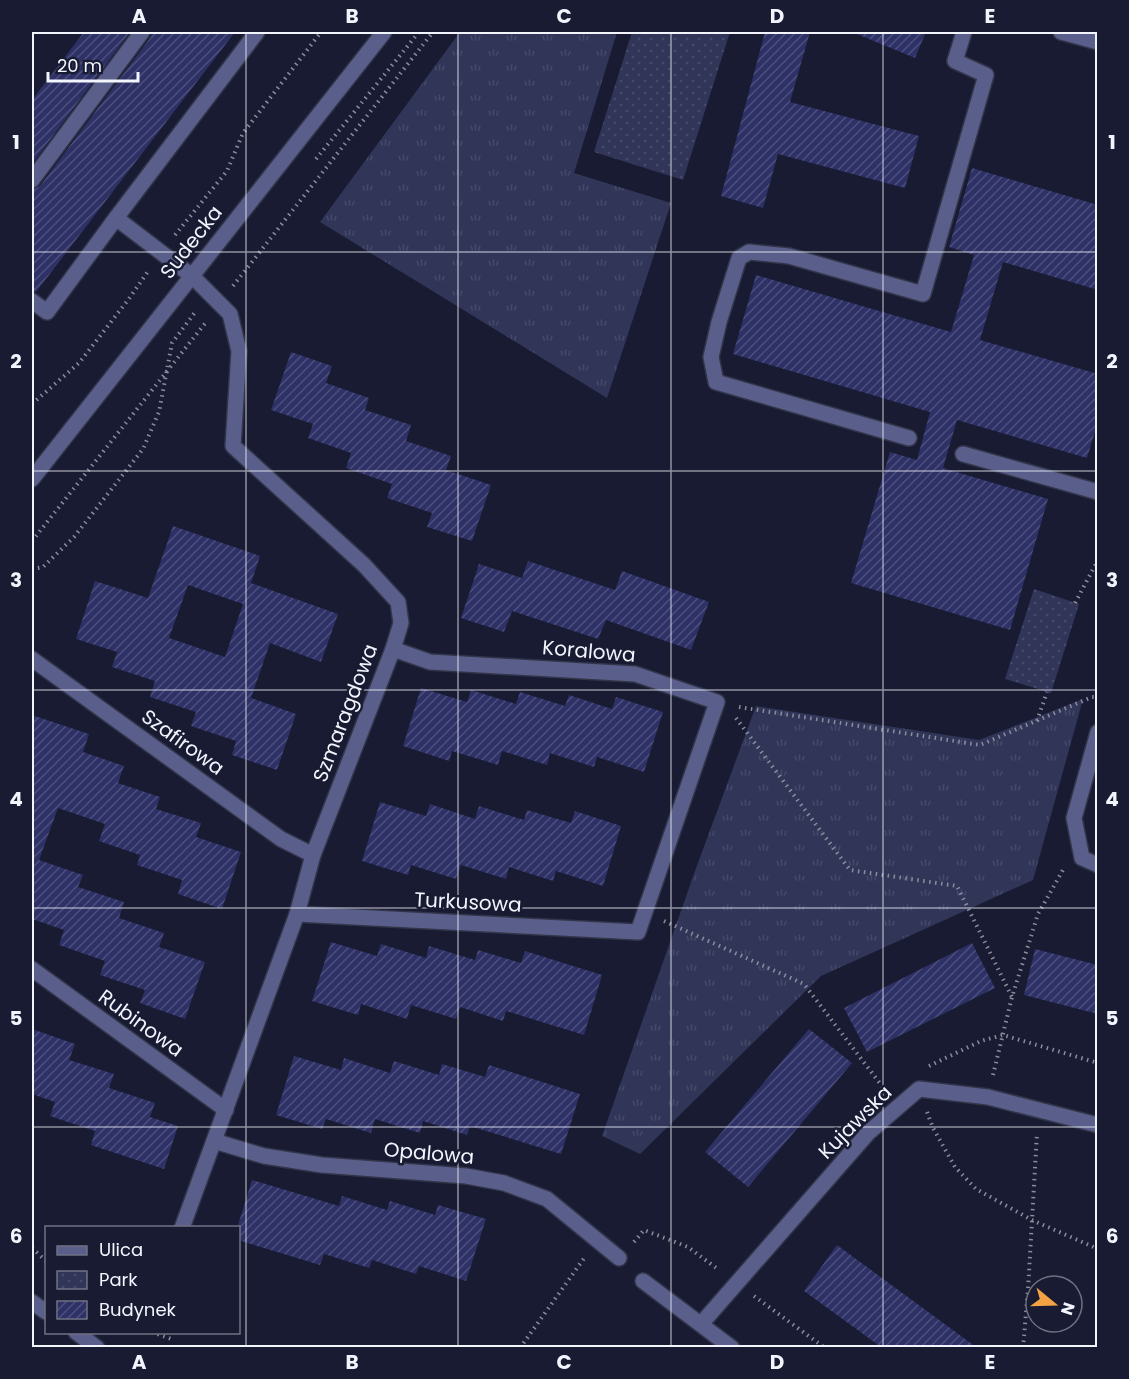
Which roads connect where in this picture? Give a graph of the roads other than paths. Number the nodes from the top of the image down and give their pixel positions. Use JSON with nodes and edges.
{"nodes":[{"id":1,"x":142,"y":32,"type":"edge"},
{"id":2,"x":257,"y":32,"type":"edge"},
{"id":3,"x":384,"y":32,"type":"edge"},
{"id":4,"x":964,"y":32,"type":"edge"},
{"id":5,"x":1061,"y":32,"type":"edge"},
{"id":6,"x":1098,"y":42,"type":"edge"},
{"id":7,"x":32,"y":180,"type":"edge"},
{"id":8,"x":116,"y":218,"type":"junction"},
{"id":9,"x":192,"y":276,"type":"junction"},
{"id":10,"x":32,"y":301,"type":"edge"},
{"id":11,"x":909,"y":438,"type":"dead end"},
{"id":12,"x":963,"y":454,"type":"dead end"},
{"id":13,"x":32,"y":479,"type":"edge"},
{"id":14,"x":1098,"y":492,"type":"edge"},
{"id":15,"x":393,"y":649,"type":"junction"},
{"id":16,"x":32,"y":659,"type":"edge"},
{"id":17,"x":1098,"y":732,"type":"edge"},
{"id":18,"x":314,"y":855,"type":"junction"},
{"id":19,"x":1098,"y":865,"type":"edge"},
{"id":20,"x":297,"y":914,"type":"junction"},
{"id":21,"x":638,"y":932,"type":"joint"},
{"id":22,"x":32,"y":969,"type":"edge"},
{"id":23,"x":226,"y":1110,"type":"junction"},
{"id":24,"x":1098,"y":1125,"type":"edge"},
{"id":25,"x":214,"y":1141,"type":"junction"},
{"id":26,"x":182,"y":1226,"type":"edge"},
{"id":27,"x":619,"y":1257,"type":"road end"},
{"id":28,"x":643,"y":1281,"type":"dead end"},
{"id":29,"x":32,"y":1302,"type":"edge"},
{"id":30,"x":45,"y":1311,"type":"edge"},
{"id":31,"x":701,"y":1324,"type":"junction"},
{"id":32,"x":79,"y":1334,"type":"edge"},
{"id":33,"x":97,"y":1347,"type":"edge"},
{"id":34,"x":732,"y":1347,"type":"edge"}],
"edges":[{"from":1,"to":7,"type":"street"},
{"from":2,"to":8,"type":"street"},
{"from":3,"to":9,"type":"street","name":"Sudecka"},
{"from":4,"to":11,"type":"street"},
{"from":5,"to":6,"type":"street"},
{"from":8,"to":9,"type":"street"},
{"from":8,"to":10,"type":"street"},
{"from":9,"to":13,"type":"street","name":"Sudecka"},
{"from":9,"to":15,"type":"street","name":"Szmaragdowa"},
{"from":12,"to":14,"type":"street"},
{"from":15,"to":18,"type":"street","name":"Szmaragdowa"},
{"from":15,"to":21,"type":"street","name":"Koralowa"},
{"from":16,"to":18,"type":"street","name":"Szafirowa"},
{"from":17,"to":19,"type":"street"},
{"from":18,"to":20,"type":"street","name":"Szmaragdowa"},
{"from":20,"to":21,"type":"street","name":"Turkusowa"},
{"from":20,"to":23,"type":"street","name":"Szmaragdowa"},
{"from":22,"to":23,"type":"street","name":"Rubinowa"},
{"from":23,"to":25,"type":"street","name":"Szmaragdowa"},
{"from":24,"to":31,"type":"street","name":"Kujawska"},
{"from":25,"to":26,"type":"street","name":"Szmaragdowa"},
{"from":25,"to":27,"type":"street","name":"Opalowa"},
{"from":28,"to":31,"type":"street"},
{"from":29,"to":30,"type":"street"},
{"from":31,"to":34,"type":"street"},
{"from":32,"to":33,"type":"street"}]}
